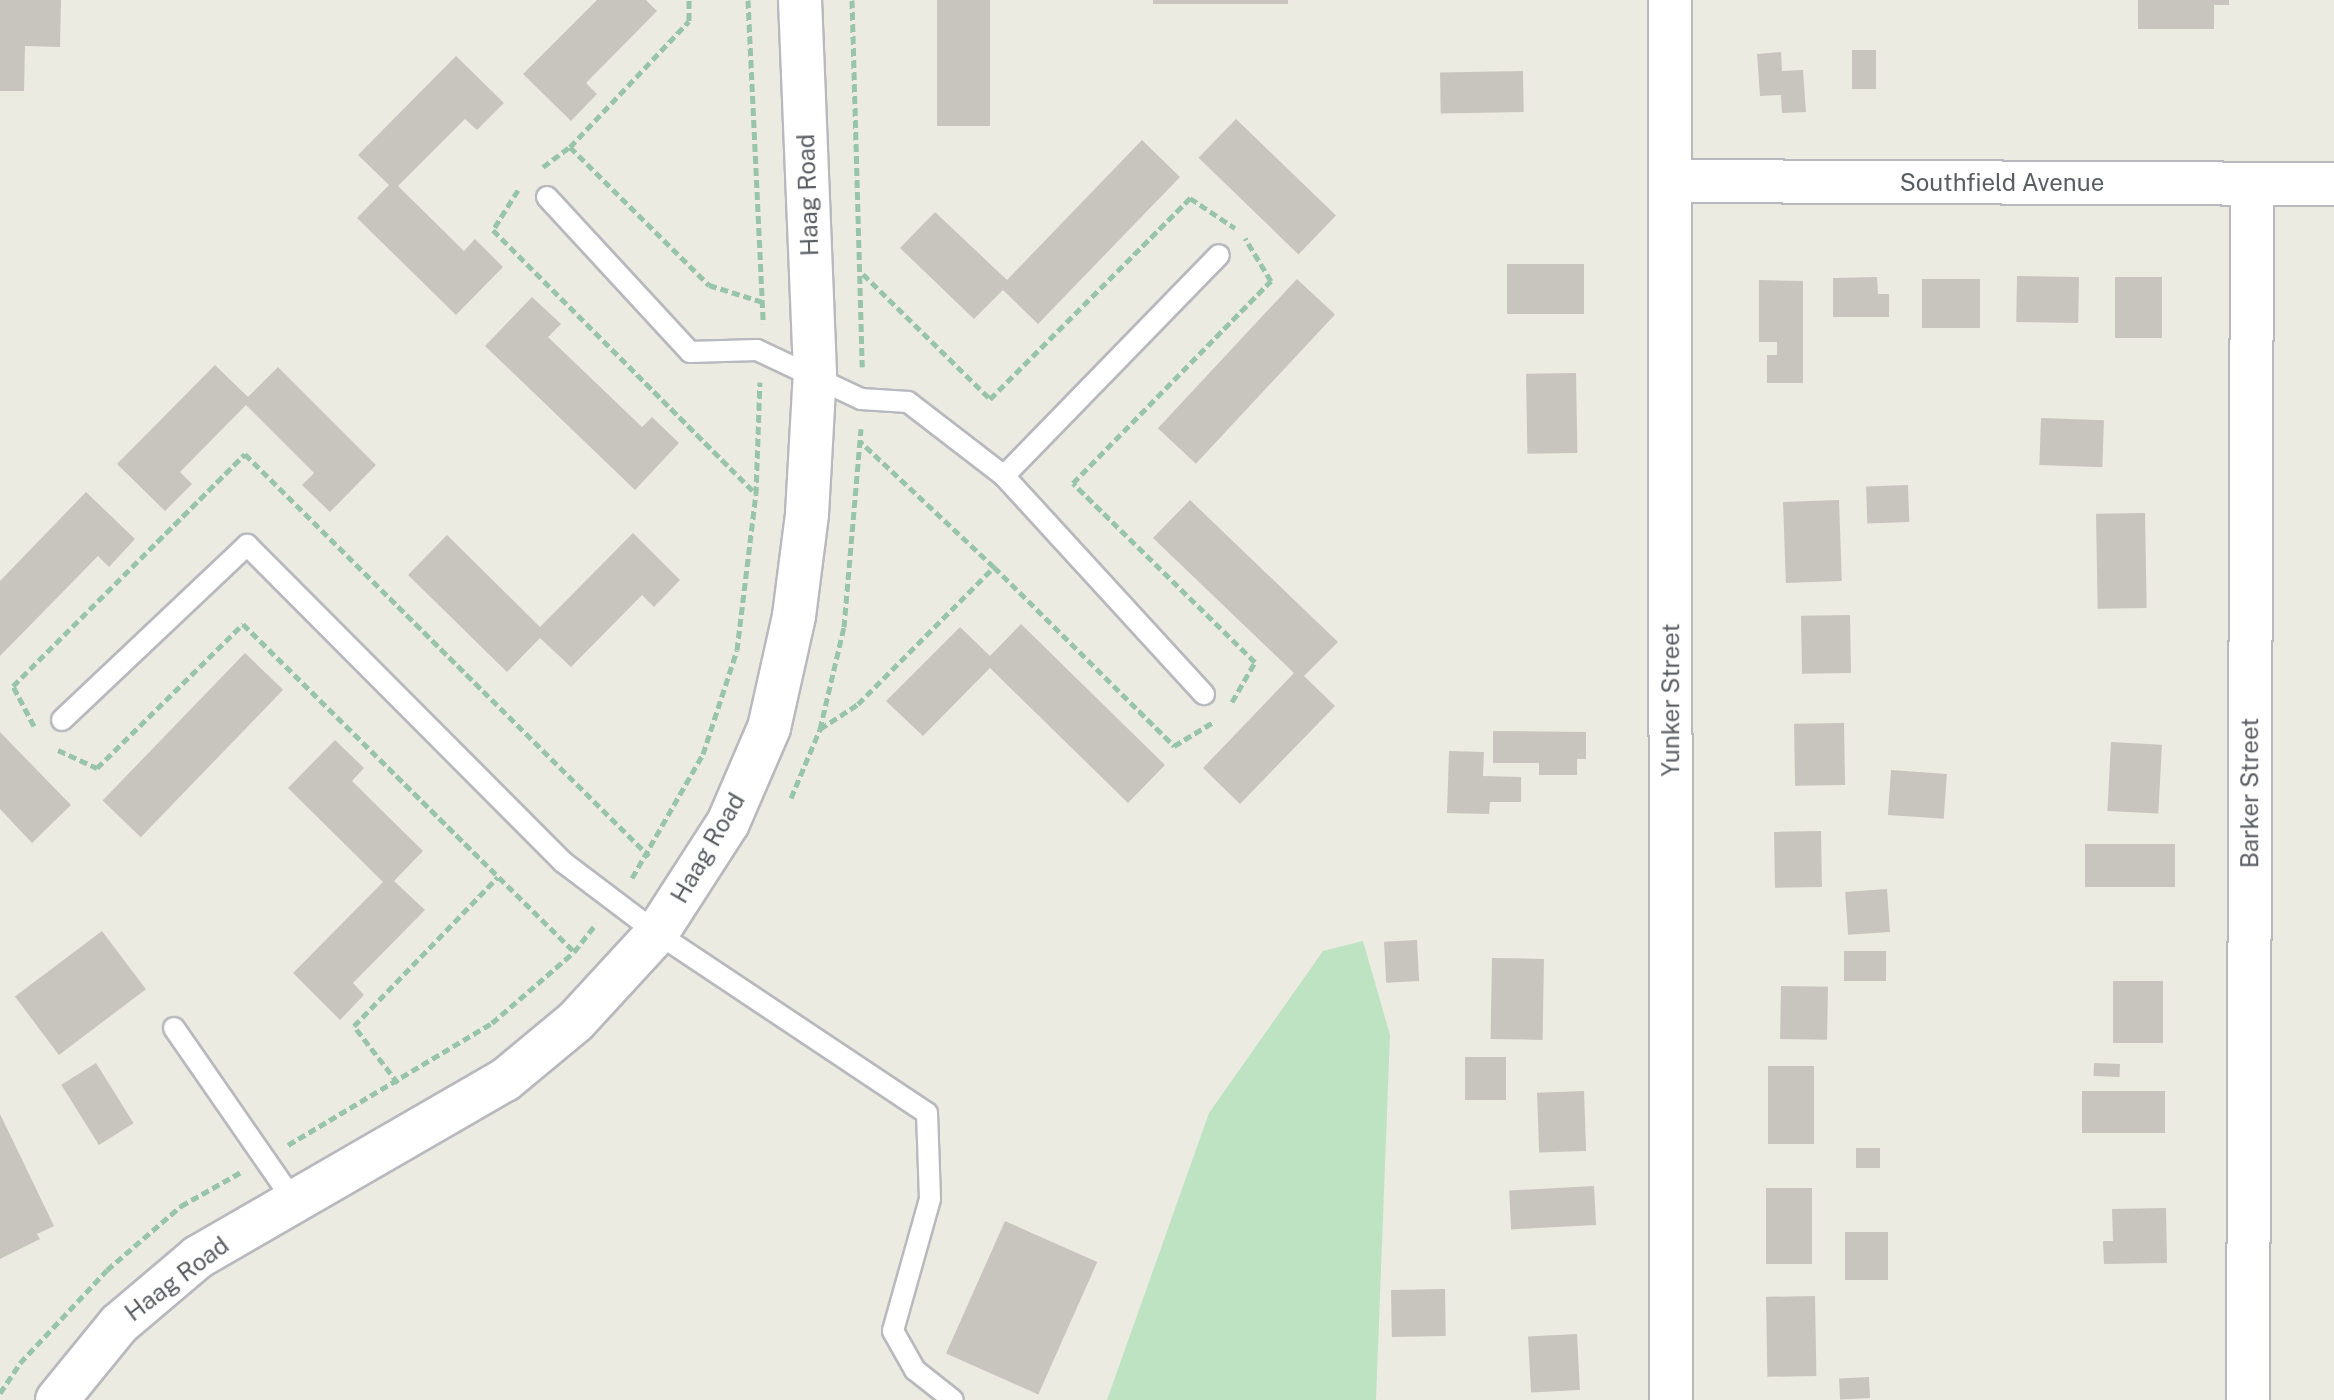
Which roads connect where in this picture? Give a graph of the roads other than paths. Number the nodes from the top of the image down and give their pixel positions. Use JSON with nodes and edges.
{"nodes":[{"id":1,"x":800,"y":0,"type":"edge"},
{"id":2,"x":1670,"y":0,"type":"edge"},
{"id":3,"x":1670,"y":181,"type":"junction"},
{"id":4,"x":2334,"y":184,"type":"edge"},
{"id":5,"x":2252,"y":185,"type":"junction"},
{"id":6,"x":547,"y":197,"type":"dead end"},
{"id":7,"x":1219,"y":255,"type":"dead end"},
{"id":8,"x":815,"y":373,"type":"junction"},
{"id":9,"x":1004,"y":476,"type":"junction"},
{"id":10,"x":1204,"y":694,"type":"dead end"},
{"id":11,"x":62,"y":720,"type":"dead end"},
{"id":12,"x":657,"y":933,"type":"junction"},
{"id":13,"x":174,"y":1028,"type":"dead end"},
{"id":14,"x":293,"y":1200,"type":"junction"},
{"id":15,"x":57,"y":1400,"type":"edge"},
{"id":16,"x":953,"y":1400,"type":"edge"},
{"id":17,"x":1671,"y":1400,"type":"edge"},
{"id":18,"x":2248,"y":1400,"type":"edge"}],
"edges":[{"from":1,"to":8,"type":"street","name":"Haag Road"},
{"from":2,"to":3,"type":"street","name":"Yunker Street"},
{"from":3,"to":5,"type":"street","name":"Southfield Avenue"},
{"from":3,"to":17,"type":"street","name":"Yunker Street"},
{"from":4,"to":5,"type":"street","name":"Southfield Avenue"},
{"from":5,"to":18,"type":"street","name":"Barker Street"},
{"from":6,"to":8,"type":"lane"},
{"from":7,"to":9,"type":"lane"},
{"from":8,"to":9,"type":"lane"},
{"from":8,"to":12,"type":"street","name":"Haag Road"},
{"from":9,"to":10,"type":"lane"},
{"from":11,"to":12,"type":"lane"},
{"from":12,"to":14,"type":"street","name":"Haag Road"},
{"from":12,"to":16,"type":"lane"},
{"from":13,"to":14,"type":"lane"},
{"from":14,"to":15,"type":"street","name":"Haag Road"}]}
